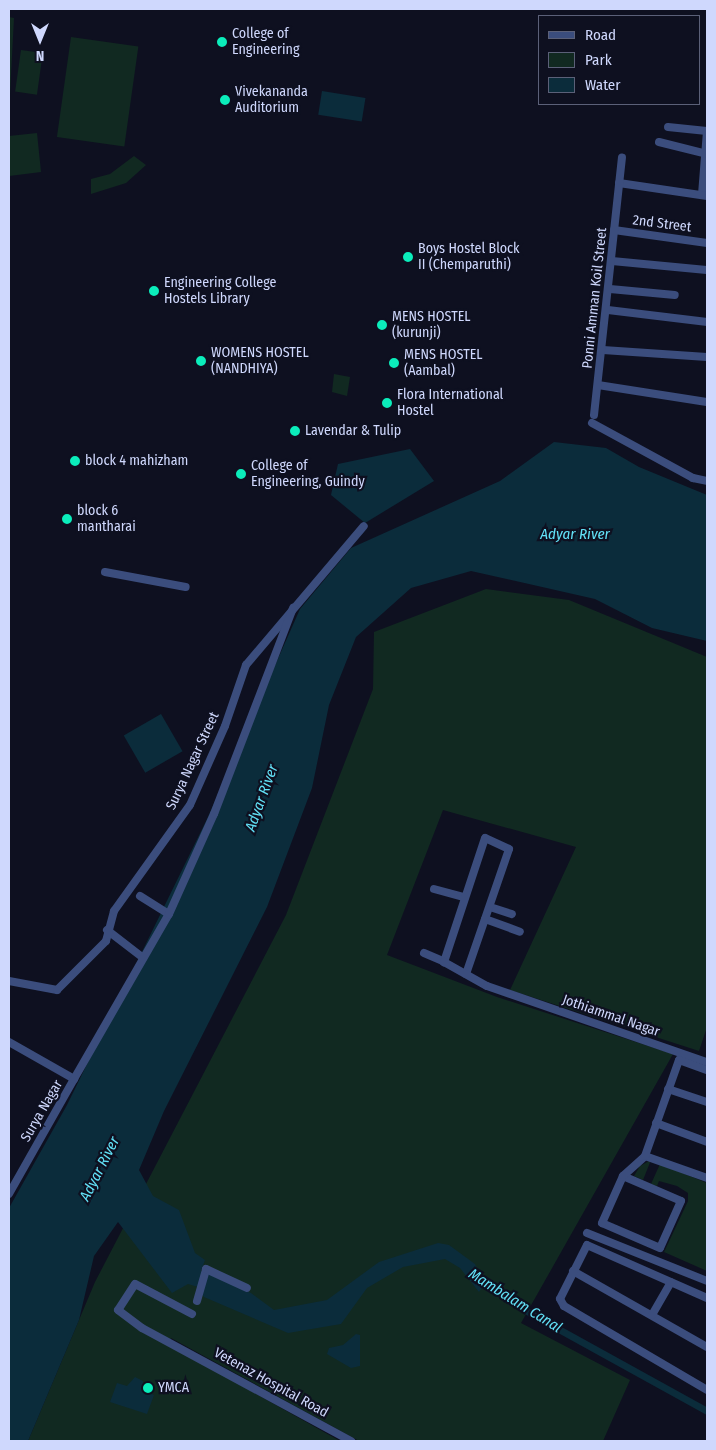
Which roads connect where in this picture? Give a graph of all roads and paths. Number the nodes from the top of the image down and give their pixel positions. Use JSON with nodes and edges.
{"nodes":[{"id":1,"x":668,"y":127,"type":"dead end"},
{"id":2,"x":659,"y":142,"type":"dead end"},
{"id":3,"x":707,"y":154,"type":"edge"},
{"id":4,"x":622,"y":158,"type":"dead end"},
{"id":5,"x":619,"y":183,"type":"junction"},
{"id":6,"x":704,"y":195,"type":"edge"},
{"id":7,"x":614,"y":230,"type":"junction"},
{"id":8,"x":707,"y":243,"type":"edge"},
{"id":9,"x":612,"y":261,"type":"junction"},
{"id":10,"x":707,"y":270,"type":"edge"},
{"id":11,"x":610,"y":289,"type":"junction"},
{"id":12,"x":675,"y":295,"type":"dead end"},
{"id":13,"x":608,"y":310,"type":"junction"},
{"id":14,"x":707,"y":322,"type":"edge"},
{"id":15,"x":603,"y":350,"type":"junction"},
{"id":16,"x":707,"y":357,"type":"edge"},
{"id":17,"x":598,"y":384,"type":"junction"},
{"id":18,"x":707,"y":402,"type":"edge"},
{"id":19,"x":707,"y":481,"type":"edge"},
{"id":20,"x":364,"y":526,"type":"dead end"},
{"id":21,"x":105,"y":572,"type":"dead end"},
{"id":22,"x":186,"y":587,"type":"dead end"},
{"id":23,"x":294,"y":605,"type":"junction"},
{"id":24,"x":434,"y":890,"type":"dead end"},
{"id":25,"x":140,"y":896,"type":"dead end"},
{"id":26,"x":464,"y":897,"type":"junction"},
{"id":27,"x":490,"y":907,"type":"junction"},
{"id":28,"x":169,"y":914,"type":"junction"},
{"id":29,"x":512,"y":914,"type":"dead end"},
{"id":30,"x":485,"y":919,"type":"junction"},
{"id":31,"x":107,"y":930,"type":"junction"},
{"id":32,"x":520,"y":932,"type":"dead end"},
{"id":33,"x":424,"y":953,"type":"dead end"},
{"id":34,"x":142,"y":957,"type":"junction"},
{"id":35,"x":443,"y":961,"type":"junction"},
{"id":36,"x":466,"y":974,"type":"junction"},
{"id":37,"x":9,"y":982,"type":"edge"},
{"id":38,"x":9,"y":1042,"type":"edge"},
{"id":39,"x":707,"y":1062,"type":"edge"},
{"id":40,"x":707,"y":1070,"type":"edge"},
{"id":41,"x":74,"y":1079,"type":"junction"},
{"id":42,"x":668,"y":1089,"type":"junction"},
{"id":43,"x":707,"y":1102,"type":"edge"},
{"id":44,"x":656,"y":1123,"type":"junction"},
{"id":45,"x":707,"y":1142,"type":"edge"},
{"id":46,"x":645,"y":1156,"type":"junction"},
{"id":47,"x":623,"y":1176,"type":"junction"},
{"id":48,"x":707,"y":1178,"type":"edge"},
{"id":49,"x":9,"y":1194,"type":"edge"},
{"id":50,"x":587,"y":1232,"type":"dead end"},
{"id":51,"x":573,"y":1271,"type":"junction"},
{"id":52,"x":707,"y":1281,"type":"edge"},
{"id":53,"x":671,"y":1282,"type":"junction"},
{"id":54,"x":247,"y":1288,"type":"dead end"},
{"id":55,"x":707,"y":1298,"type":"edge"},
{"id":56,"x":197,"y":1301,"type":"dead end"},
{"id":57,"x":192,"y":1314,"type":"dead end"},
{"id":58,"x":652,"y":1315,"type":"junction"},
{"id":59,"x":707,"y":1346,"type":"edge"},
{"id":60,"x":707,"y":1390,"type":"edge"},
{"id":61,"x":351,"y":1441,"type":"edge"}],
"edges":[{"from":1,"to":3,"type":"street"},
{"from":2,"to":3,"type":"street"},
{"from":3,"to":6,"type":"street"},
{"from":4,"to":5,"type":"street","name":"Ponni Amman Koil Street"},
{"from":5,"to":6,"type":"street"},
{"from":5,"to":7,"type":"street","name":"Ponni Amman Koil Street"},
{"from":7,"to":8,"type":"street","name":"2nd Street"},
{"from":7,"to":9,"type":"street","name":"Ponni Amman Koil Street"},
{"from":9,"to":10,"type":"street"},
{"from":9,"to":11,"type":"street","name":"Ponni Amman Koil Street"},
{"from":11,"to":12,"type":"street"},
{"from":11,"to":13,"type":"street","name":"Ponni Amman Koil Street"},
{"from":13,"to":14,"type":"street"},
{"from":13,"to":15,"type":"street","name":"Ponni Amman Koil Street"},
{"from":15,"to":16,"type":"street"},
{"from":15,"to":17,"type":"street","name":"Ponni Amman Koil Street"},
{"from":17,"to":18,"type":"street"},
{"from":17,"to":19,"type":"street","name":"Ponni Amman Koil Street"},
{"from":20,"to":23,"type":"street","name":"Surya Nagar Street"},
{"from":21,"to":22,"type":"street"},
{"from":23,"to":28,"type":"street"},
{"from":23,"to":31,"type":"street","name":"Surya Nagar Street"},
{"from":24,"to":26,"type":"street"},
{"from":25,"to":28,"type":"street"},
{"from":26,"to":27,"type":"street"},
{"from":26,"to":35,"type":"street"},
{"from":27,"to":29,"type":"street"},
{"from":27,"to":30,"type":"street"},
{"from":28,"to":34,"type":"street"},
{"from":30,"to":32,"type":"street"},
{"from":30,"to":36,"type":"street"},
{"from":31,"to":34,"type":"street"},
{"from":31,"to":37,"type":"street","name":"Surya Nagar Street"},
{"from":33,"to":35,"type":"street","name":"Jothiammal Nagar"},
{"from":34,"to":41,"type":"street"},
{"from":35,"to":36,"type":"street","name":"Jothiammal Nagar"},
{"from":36,"to":39,"type":"street","name":"Jothiammal Nagar"},
{"from":38,"to":41,"type":"street","name":"Surya Nagar"},
{"from":40,"to":42,"type":"street"},
{"from":41,"to":49,"type":"street","name":"Surya Nagar"},
{"from":42,"to":43,"type":"street"},
{"from":42,"to":44,"type":"street"},
{"from":44,"to":45,"type":"street"},
{"from":44,"to":46,"type":"street"},
{"from":46,"to":47,"type":"street"},
{"from":46,"to":48,"type":"street"},
{"from":47,"to":47,"type":"street"},
{"from":50,"to":52,"type":"street"},
{"from":51,"to":53,"type":"street"},
{"from":51,"to":58,"type":"street"},
{"from":51,"to":60,"type":"street"},
{"from":53,"to":55,"type":"street"},
{"from":53,"to":58,"type":"street"},
{"from":54,"to":56,"type":"street"},
{"from":57,"to":61,"type":"street","name":"Vetenaz Hospital Road"},
{"from":58,"to":59,"type":"street"}]}
